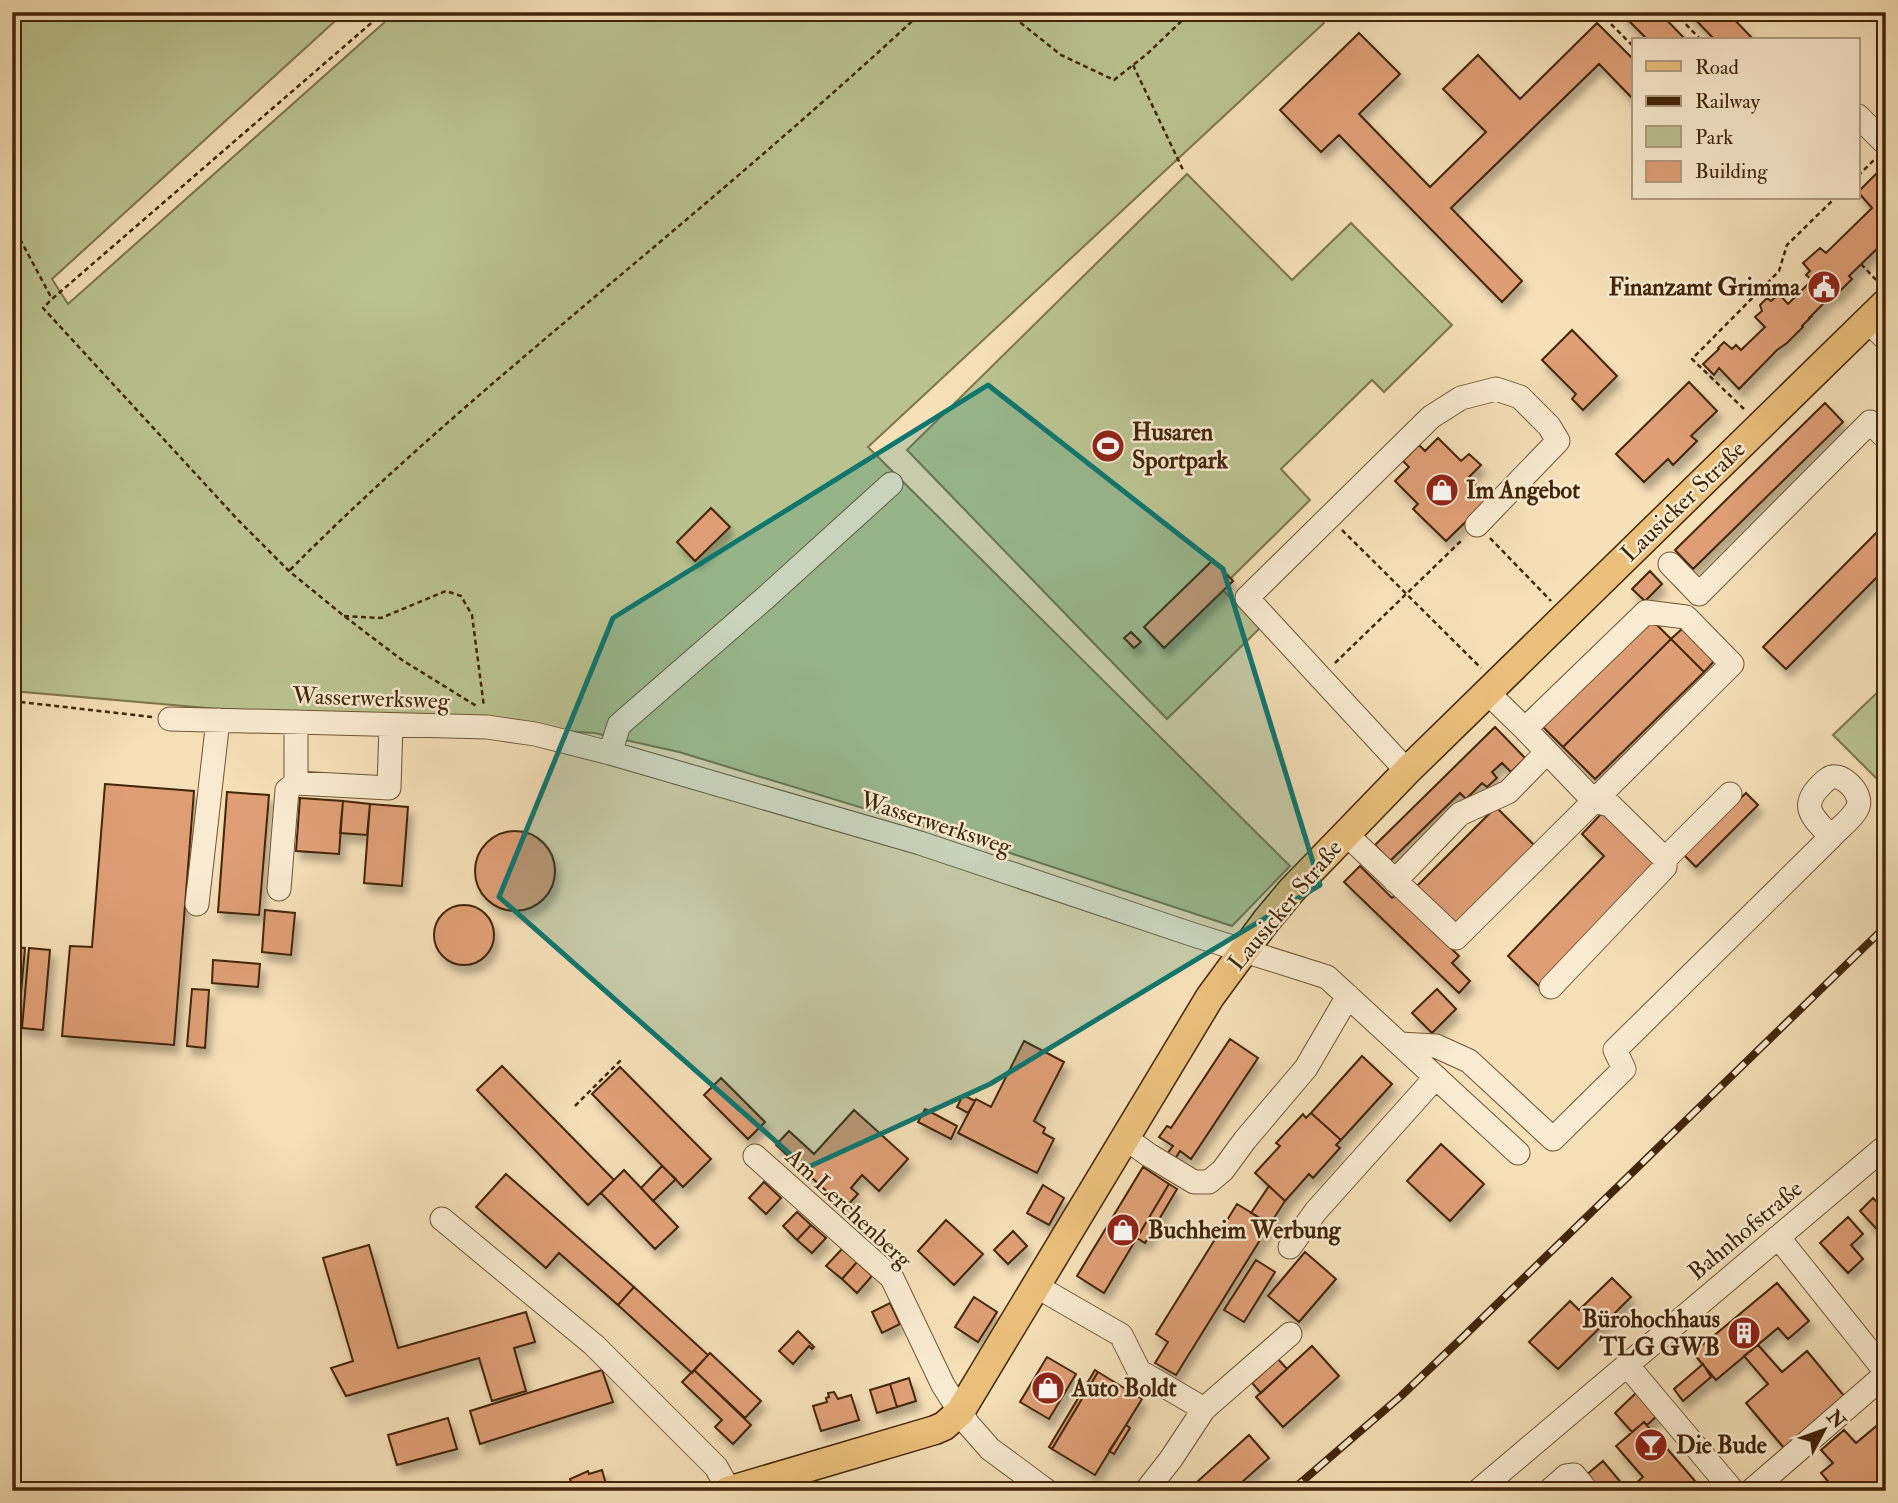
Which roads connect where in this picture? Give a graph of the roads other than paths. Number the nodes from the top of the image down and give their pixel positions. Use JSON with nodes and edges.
{"nodes":[{"id":1,"x":1860,"y":119,"type":"edge"},
{"id":2,"x":1882,"y":150,"type":"edge"},
{"id":3,"x":1880,"y":321,"type":"edge"},
{"id":4,"x":1886,"y":438,"type":"edge"},
{"id":5,"x":891,"y":484,"type":"dead end"},
{"id":6,"x":1478,"y":525,"type":"road end"},
{"id":7,"x":1670,"y":564,"type":"dead end"},
{"id":8,"x":1492,"y":688,"type":"junction"},
{"id":9,"x":170,"y":719,"type":"road end"},
{"id":10,"x":218,"y":720,"type":"junction"},
{"id":11,"x":296,"y":722,"type":"junction"},
{"id":12,"x":391,"y":725,"type":"junction"},
{"id":13,"x":1525,"y":729,"type":"junction"},
{"id":14,"x":1547,"y":752,"type":"junction"},
{"id":15,"x":610,"y":753,"type":"junction"},
{"id":16,"x":1407,"y":771,"type":"junction"},
{"id":17,"x":296,"y":783,"type":"junction"},
{"id":18,"x":1730,"y":794,"type":"dead end"},
{"id":19,"x":1594,"y":801,"type":"junction"},
{"id":20,"x":1346,"y":834,"type":"junction"},
{"id":21,"x":1831,"y":836,"type":"dead end"},
{"id":22,"x":1665,"y":859,"type":"junction"},
{"id":23,"x":1395,"y":881,"type":"junction"},
{"id":24,"x":279,"y":889,"type":"dead end"},
{"id":25,"x":197,"y":904,"type":"dead end"},
{"id":26,"x":1243,"y":951,"type":"junction"},
{"id":27,"x":1551,"y":987,"type":"dead end"},
{"id":28,"x":1348,"y":996,"type":"junction"},
{"id":29,"x":1400,"y":1044,"type":"junction"},
{"id":30,"x":1436,"y":1077,"type":"junction"},
{"id":31,"x":1125,"y":1138,"type":"junction"},
{"id":32,"x":1886,"y":1146,"type":"edge"},
{"id":33,"x":1518,"y":1153,"type":"dead end"},
{"id":34,"x":755,"y":1156,"type":"dead end"},
{"id":35,"x":442,"y":1219,"type":"dead end"},
{"id":36,"x":1778,"y":1237,"type":"junction"},
{"id":37,"x":1290,"y":1247,"type":"dead end"},
{"id":38,"x":1036,"y":1286,"type":"junction"},
{"id":39,"x":1290,"y":1334,"type":"dead end"},
{"id":40,"x":1628,"y":1365,"type":"junction"},
{"id":41,"x":1886,"y":1373,"type":"edge"},
{"id":42,"x":1204,"y":1409,"type":"junction"},
{"id":43,"x":960,"y":1412,"type":"junction"},
{"id":44,"x":1488,"y":1488,"type":"edge"},
{"id":45,"x":729,"y":1491,"type":"edge"},
{"id":46,"x":1047,"y":1491,"type":"edge"},
{"id":47,"x":1146,"y":1491,"type":"edge"},
{"id":48,"x":1549,"y":1491,"type":"edge"},
{"id":49,"x":1587,"y":1491,"type":"edge"},
{"id":50,"x":1733,"y":1491,"type":"edge"},
{"id":51,"x":1751,"y":1491,"type":"edge"}],
"edges":[{"from":1,"to":2,"type":"street"},
{"from":3,"to":8,"type":"main road","name":"Lausicker Straße"},
{"from":4,"to":7,"type":"street"},
{"from":5,"to":15,"type":"street"},
{"from":6,"to":16,"type":"street"},
{"from":8,"to":13,"type":"street"},
{"from":8,"to":16,"type":"main road","name":"Lausicker Straße"},
{"from":9,"to":10,"type":"street","name":"Wasserwerksweg"},
{"from":10,"to":11,"type":"street","name":"Wasserwerksweg"},
{"from":10,"to":25,"type":"street"},
{"from":11,"to":12,"type":"street","name":"Wasserwerksweg"},
{"from":11,"to":17,"type":"street"},
{"from":12,"to":15,"type":"street","name":"Wasserwerksweg"},
{"from":12,"to":17,"type":"street"},
{"from":13,"to":14,"type":"street"},
{"from":13,"to":19,"type":"street"},
{"from":14,"to":19,"type":"street"},
{"from":14,"to":23,"type":"street"},
{"from":15,"to":26,"type":"street","name":"Wasserwerksweg"},
{"from":16,"to":20,"type":"main road","name":"Lausicker Straße"},
{"from":17,"to":24,"type":"street"},
{"from":18,"to":22,"type":"street"},
{"from":19,"to":22,"type":"street"},
{"from":19,"to":23,"type":"street"},
{"from":20,"to":23,"type":"street"},
{"from":20,"to":26,"type":"main road","name":"Lausicker Straße"},
{"from":21,"to":29,"type":"street"},
{"from":22,"to":27,"type":"street"},
{"from":26,"to":28,"type":"street","name":"Wasserwerksweg"},
{"from":26,"to":31,"type":"main road","name":"Lausicker Straße"},
{"from":28,"to":29,"type":"street","name":"Wasserwerksweg"},
{"from":28,"to":31,"type":"street"},
{"from":29,"to":30,"type":"street","name":"Wasserwerksweg"},
{"from":30,"to":33,"type":"street","name":"Wasserwerksweg"},
{"from":30,"to":37,"type":"street"},
{"from":31,"to":38,"type":"main road","name":"Lausicker Straße"},
{"from":32,"to":36,"type":"street","name":"Bahnhofstraße"},
{"from":34,"to":43,"type":"street","name":"Am Lerchenberg"},
{"from":35,"to":45,"type":"street"},
{"from":36,"to":40,"type":"street","name":"Bahnhofstraße"},
{"from":36,"to":41,"type":"street"},
{"from":38,"to":42,"type":"street"},
{"from":38,"to":43,"type":"main road","name":"Lausicker Straße"},
{"from":39,"to":42,"type":"street"},
{"from":40,"to":44,"type":"street","name":"Bahnhofstraße"},
{"from":40,"to":50,"type":"street"},
{"from":41,"to":51,"type":"street"},
{"from":42,"to":47,"type":"street"},
{"from":43,"to":45,"type":"main road","name":"Lausicker Straße"},
{"from":43,"to":46,"type":"street","name":"Am Lerchenberg"},
{"from":48,"to":49,"type":"street"}]}
